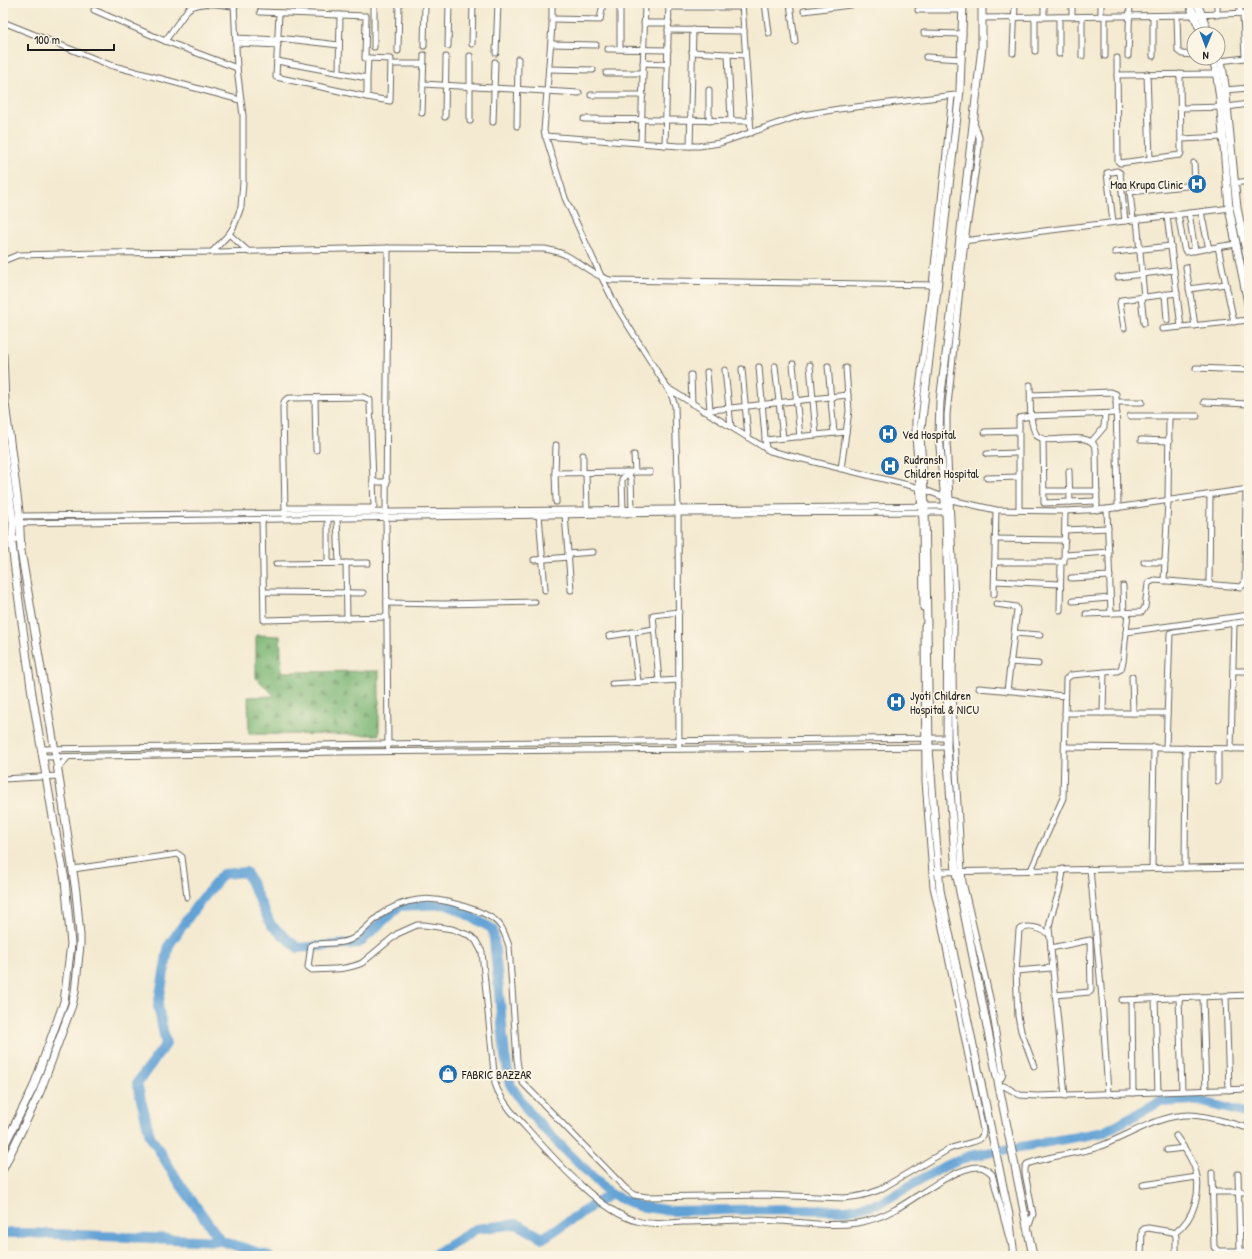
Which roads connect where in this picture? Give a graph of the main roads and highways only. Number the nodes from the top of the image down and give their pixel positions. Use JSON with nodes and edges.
{"nodes":[{"id":1,"x":982,"y":3,"type":"edge"},
{"id":2,"x":1189,"y":3,"type":"edge"},
{"id":3,"x":1197,"y":3,"type":"edge"},
{"id":4,"x":963,"y":6,"type":"edge"},
{"id":5,"x":1197,"y":15,"type":"junction"},
{"id":6,"x":1200,"y":26,"type":"edge"},
{"id":7,"x":1204,"y":26,"type":"edge"},
{"id":8,"x":1217,"y":66,"type":"edge"},
{"id":9,"x":1219,"y":66,"type":"edge"},
{"id":10,"x":1224,"y":107,"type":"junction"},
{"id":11,"x":1233,"y":208,"type":"junction"},
{"id":12,"x":1249,"y":265,"type":"edge"},
{"id":13,"x":1246,"y":278,"type":"edge"},
{"id":14,"x":1249,"y":308,"type":"edge"},
{"id":15,"x":3,"y":355,"type":"edge"},
{"id":16,"x":3,"y":444,"type":"edge"},
{"id":17,"x":17,"y":519,"type":"junction"},
{"id":18,"x":17,"y":539,"type":"junction"},
{"id":19,"x":71,"y":944,"type":"junction"},
{"id":20,"x":80,"y":945,"type":"junction"},
{"id":21,"x":3,"y":1148,"type":"edge"},
{"id":22,"x":3,"y":1169,"type":"edge"},
{"id":23,"x":1014,"y":1256,"type":"edge"},
{"id":24,"x":1034,"y":1256,"type":"edge"}],
"edges":[{"from":1,"to":24,"type":"main road"},
{"from":2,"to":5,"type":"main road"},
{"from":3,"to":5,"type":"main road"},
{"from":4,"to":23,"type":"main road"},
{"from":5,"to":6,"type":"main road"},
{"from":5,"to":7,"type":"main road"},
{"from":8,"to":10,"type":"main road"},
{"from":9,"to":10,"type":"main road"},
{"from":10,"to":11,"type":"main road"},
{"from":10,"to":11,"type":"main road"},
{"from":11,"to":12,"type":"main road"},
{"from":11,"to":13,"type":"main road"},
{"from":13,"to":14,"type":"main road"},
{"from":15,"to":17,"type":"main road"},
{"from":16,"to":17,"type":"main road"},
{"from":17,"to":18,"type":"main road"},
{"from":18,"to":19,"type":"main road"},
{"from":18,"to":20,"type":"main road"},
{"from":19,"to":20,"type":"main road"},
{"from":19,"to":21,"type":"main road"},
{"from":20,"to":22,"type":"main road"}]}
